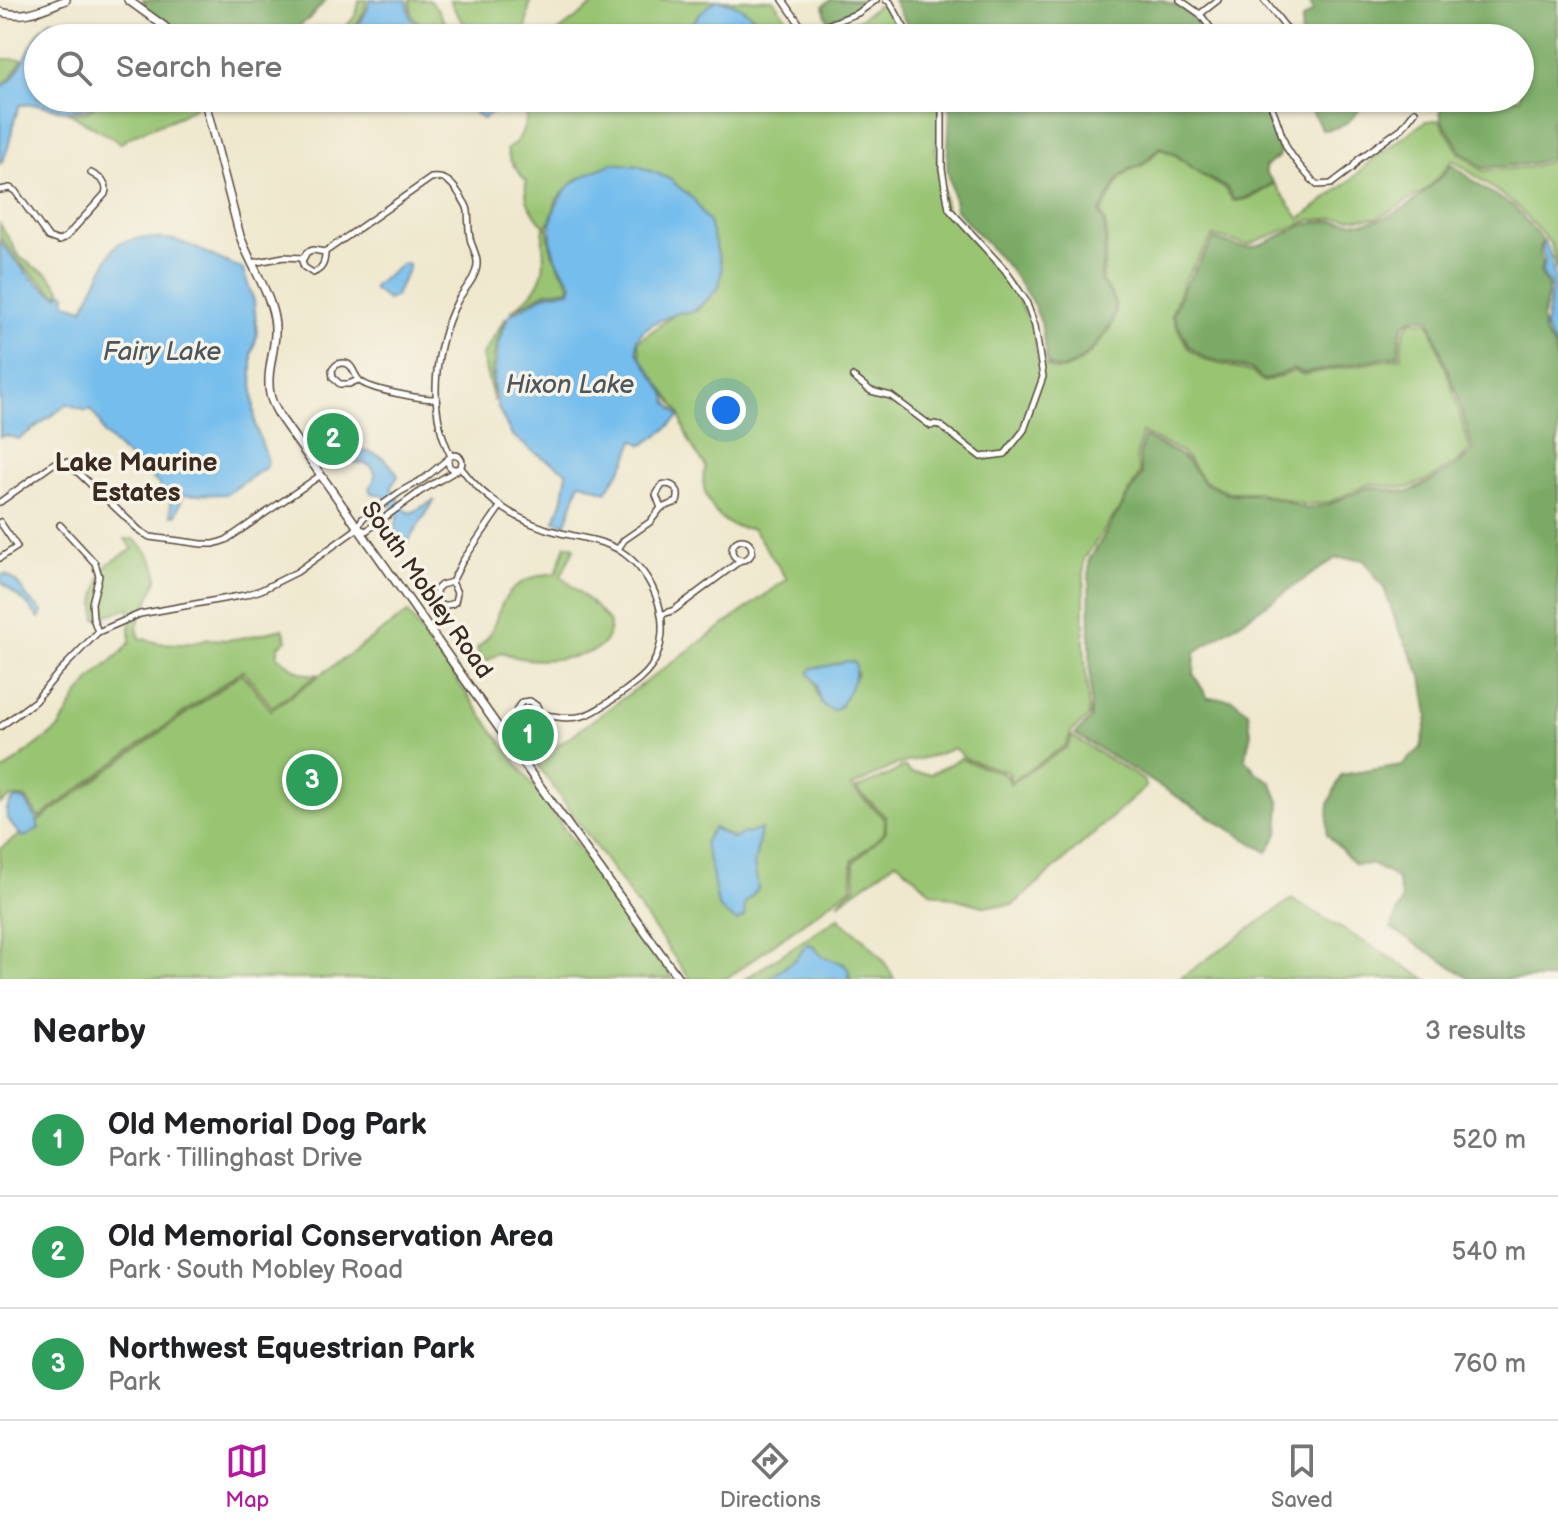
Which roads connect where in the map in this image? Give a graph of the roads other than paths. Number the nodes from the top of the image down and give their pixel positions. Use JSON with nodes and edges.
{"nodes":[{"id":1,"x":66,"y":0,"type":"edge"},
{"id":2,"x":128,"y":0,"type":"edge"},
{"id":3,"x":783,"y":0,"type":"edge"},
{"id":4,"x":876,"y":0,"type":"edge"},
{"id":5,"x":886,"y":0,"type":"edge"},
{"id":6,"x":1180,"y":0,"type":"edge"},
{"id":7,"x":1218,"y":0,"type":"edge"},
{"id":8,"x":1264,"y":0,"type":"edge"},
{"id":9,"x":0,"y":12,"type":"edge"},
{"id":10,"x":1200,"y":14,"type":"junction"},
{"id":11,"x":161,"y":24,"type":"edge"},
{"id":12,"x":800,"y":24,"type":"edge"},
{"id":13,"x":829,"y":24,"type":"edge"},
{"id":14,"x":902,"y":24,"type":"edge"},
{"id":15,"x":1208,"y":24,"type":"edge"},
{"id":16,"x":1283,"y":24,"type":"edge"},
{"id":17,"x":208,"y":112,"type":"edge"},
{"id":18,"x":942,"y":112,"type":"edge"},
{"id":19,"x":1276,"y":112,"type":"edge"},
{"id":20,"x":1414,"y":112,"type":"edge"},
{"id":21,"x":91,"y":173,"type":"dead end"},
{"id":22,"x":0,"y":190,"type":"edge"},
{"id":23,"x":325,"y":252,"type":"junction"},
{"id":24,"x":303,"y":258,"type":"junction"},
{"id":25,"x":250,"y":264,"type":"junction"},
{"id":26,"x":853,"y":377,"type":"dead end"},
{"id":27,"x":358,"y":380,"type":"junction"},
{"id":28,"x":436,"y":399,"type":"junction"},
{"id":29,"x":450,"y":457,"type":"junction"},
{"id":30,"x":459,"y":469,"type":"junction"},
{"id":31,"x":322,"y":475,"type":"junction"},
{"id":32,"x":391,"y":499,"type":"junction"},
{"id":33,"x":0,"y":502,"type":"edge"},
{"id":34,"x":500,"y":507,"type":"junction"},
{"id":35,"x":397,"y":508,"type":"junction"},
{"id":36,"x":661,"y":508,"type":"junction"},
{"id":37,"x":0,"y":522,"type":"edge"},
{"id":38,"x":60,"y":525,"type":"dead end"},
{"id":39,"x":358,"y":528,"type":"junction"},
{"id":40,"x":618,"y":549,"type":"junction"},
{"id":41,"x":0,"y":558,"type":"edge"},
{"id":42,"x":741,"y":560,"type":"junction"},
{"id":43,"x":452,"y":582,"type":"junction"},
{"id":44,"x":661,"y":615,"type":"junction"},
{"id":45,"x":98,"y":632,"type":"junction"},
{"id":46,"x":540,"y":714,"type":"junction"},
{"id":47,"x":0,"y":727,"type":"edge"},
{"id":48,"x":679,"y":979,"type":"edge"}],
"edges":[{"from":1,"to":9,"type":"street"},
{"from":2,"to":11,"type":"street"},
{"from":3,"to":12,"type":"street"},
{"from":4,"to":13,"type":"street"},
{"from":5,"to":14,"type":"street"},
{"from":6,"to":10,"type":"street"},
{"from":7,"to":10,"type":"street"},
{"from":8,"to":16,"type":"street"},
{"from":10,"to":15,"type":"street"},
{"from":17,"to":25,"type":"street","name":"South Mobley Road"},
{"from":18,"to":26,"type":"street"},
{"from":19,"to":20,"type":"street"},
{"from":21,"to":22,"type":"street"},
{"from":23,"to":24,"type":"street"},
{"from":23,"to":24,"type":"street"},
{"from":23,"to":28,"type":"street"},
{"from":24,"to":25,"type":"street"},
{"from":25,"to":31,"type":"street","name":"South Mobley Road"},
{"from":27,"to":27,"type":"street"},
{"from":27,"to":28,"type":"street"},
{"from":28,"to":29,"type":"street"},
{"from":29,"to":30,"type":"street"},
{"from":29,"to":30,"type":"street"},
{"from":29,"to":32,"type":"street"},
{"from":30,"to":34,"type":"street"},
{"from":30,"to":35,"type":"street"},
{"from":31,"to":33,"type":"street"},
{"from":31,"to":39,"type":"street","name":"South Mobley Road"},
{"from":32,"to":35,"type":"street"},
{"from":32,"to":39,"type":"street"},
{"from":34,"to":40,"type":"street"},
{"from":34,"to":43,"type":"street"},
{"from":35,"to":39,"type":"street"},
{"from":36,"to":36,"type":"street"},
{"from":36,"to":40,"type":"street"},
{"from":37,"to":41,"type":"street"},
{"from":38,"to":45,"type":"street"},
{"from":39,"to":45,"type":"street"},
{"from":39,"to":48,"type":"street","name":"South Mobley Road"},
{"from":40,"to":44,"type":"street"},
{"from":42,"to":42,"type":"street"},
{"from":42,"to":44,"type":"street"},
{"from":43,"to":43,"type":"street"},
{"from":44,"to":46,"type":"street"},
{"from":45,"to":47,"type":"street"},
{"from":46,"to":46,"type":"street"}]}
